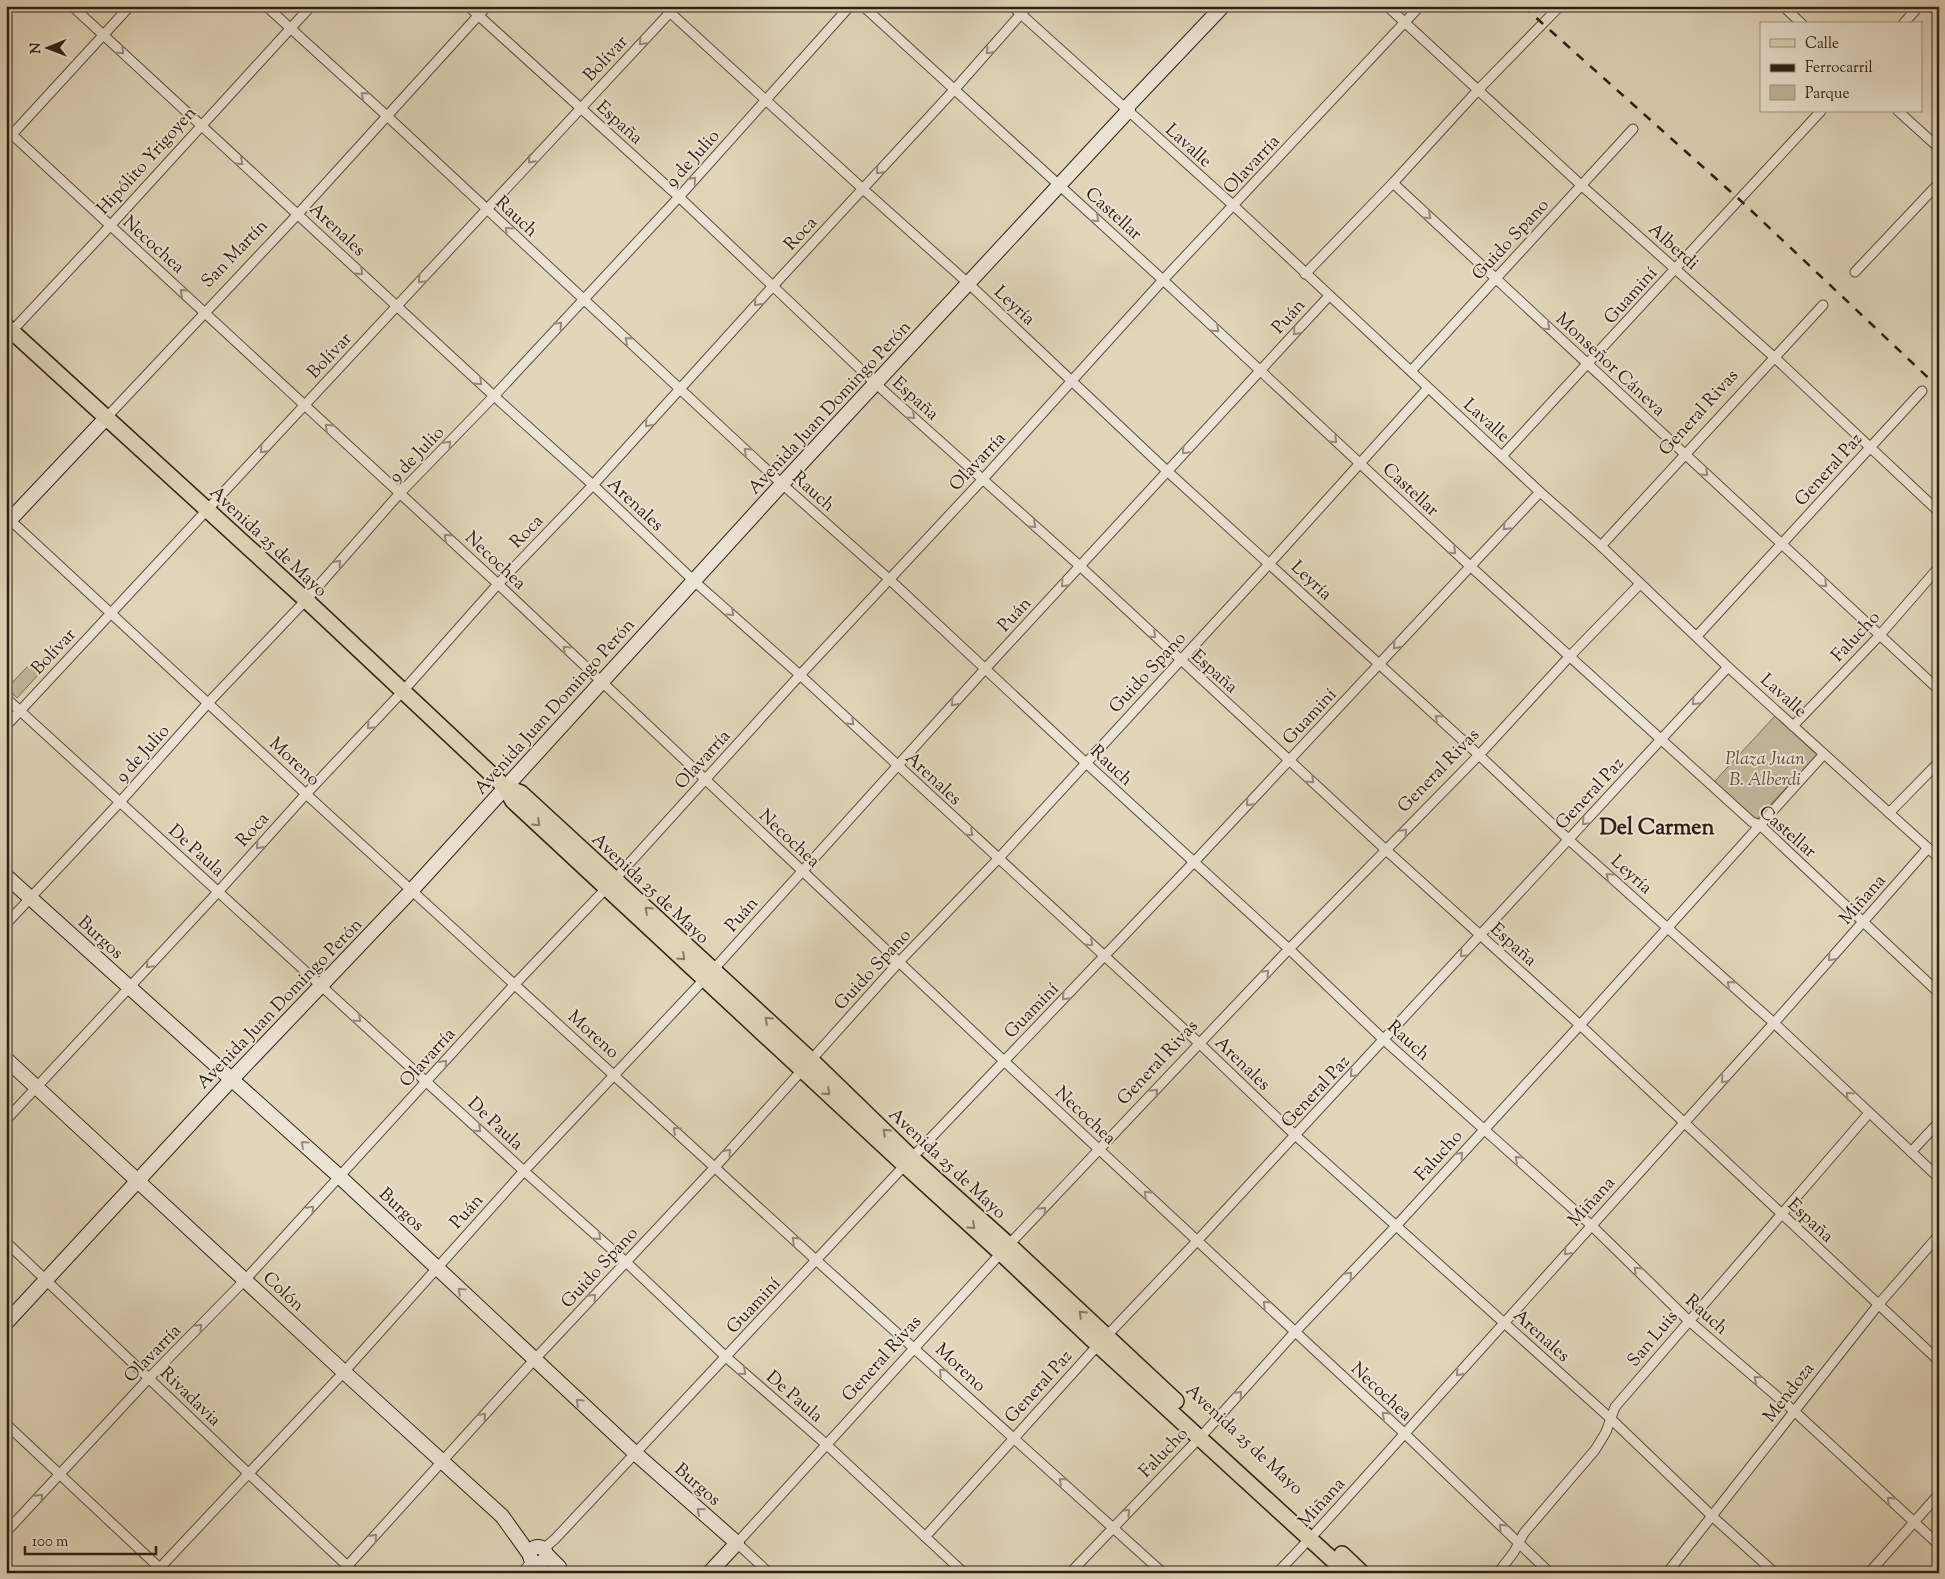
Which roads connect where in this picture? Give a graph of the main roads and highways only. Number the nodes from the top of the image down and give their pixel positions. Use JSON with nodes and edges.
{"nodes":[{"id":1,"x":1223,"y":6,"type":"edge"},
{"id":2,"x":1232,"y":6,"type":"edge"},
{"id":3,"x":1128,"y":111,"type":"junction"},
{"id":4,"x":8,"y":331,"type":"edge"},
{"id":5,"x":106,"y":418,"type":"junction"},
{"id":6,"x":8,"y":520,"type":"edge"},
{"id":7,"x":505,"y":787,"type":"junction"},
{"id":8,"x":6,"y":876,"type":"edge"},
{"id":9,"x":6,"y":1059,"type":"edge"},
{"id":10,"x":231,"y":1080,"type":"junction"},
{"id":11,"x":138,"y":1181,"type":"junction"},
{"id":12,"x":6,"y":1323,"type":"edge"},
{"id":13,"x":1313,"y":1534,"type":"junction"},
{"id":14,"x":737,"y":1543,"type":"joint"},
{"id":15,"x":540,"y":1561,"type":"edge"},
{"id":16,"x":556,"y":1573,"type":"edge"},
{"id":17,"x":561,"y":1573,"type":"edge"},
{"id":18,"x":709,"y":1573,"type":"edge"},
{"id":19,"x":1347,"y":1573,"type":"edge"},
{"id":20,"x":1362,"y":1573,"type":"edge"}],
"edges":[{"from":1,"to":3,"type":"main road","name":"Avenida Juan Domingo Perón"},
{"from":2,"to":3,"type":"main road","name":"Avenida Juan Domingo Perón"},
{"from":3,"to":7,"type":"main road","name":"Avenida Juan Domingo Perón"},
{"from":4,"to":5,"type":"main road","name":"Avenida 25 de Mayo"},
{"from":5,"to":6,"type":"main road","name":"San Martín"},
{"from":5,"to":7,"type":"main road","name":"Avenida 25 de Mayo"},
{"from":7,"to":10,"type":"main road","name":"Avenida Juan Domingo Perón"},
{"from":7,"to":13,"type":"main road","name":"Avenida 25 de Mayo"},
{"from":8,"to":10,"type":"main road","name":"Burgos"},
{"from":9,"to":11,"type":"main road","name":"Colón"},
{"from":10,"to":11,"type":"main road","name":"Avenida Juan Domingo Perón"},
{"from":14,"to":10,"type":"main road","name":"Burgos","one_way":true},
{"from":11,"to":12,"type":"main road","name":"Avenida Juan Domingo Perón"},
{"from":11,"to":15,"type":"main road","name":"Colón"},
{"from":13,"to":19,"type":"main road","name":"Avenida 25 de Mayo"},
{"from":13,"to":20,"type":"main road","name":"Avenida 25 de Mayo"},
{"from":14,"to":18,"type":"main road","name":"General Rivas"},
{"from":15,"to":16,"type":"main road"},
{"from":15,"to":17,"type":"main road"}]}
